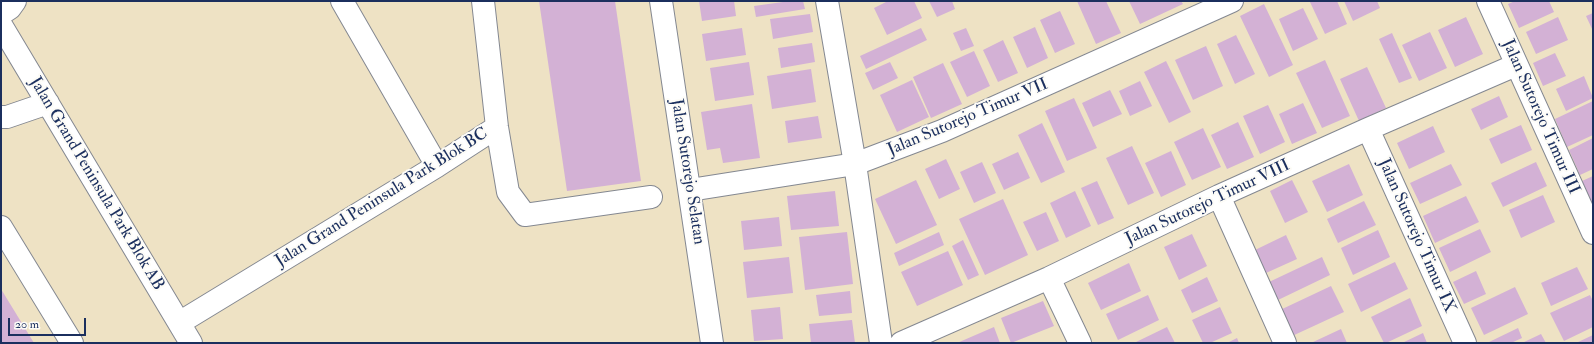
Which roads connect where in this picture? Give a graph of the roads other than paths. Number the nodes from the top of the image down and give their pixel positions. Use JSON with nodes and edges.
{"nodes":[{"id":1,"x":15,"y":1,"type":"edge"},
{"id":2,"x":342,"y":1,"type":"edge"},
{"id":3,"x":483,"y":1,"type":"edge"},
{"id":4,"x":661,"y":1,"type":"edge"},
{"id":5,"x":827,"y":1,"type":"edge"},
{"id":6,"x":1232,"y":1,"type":"edge"},
{"id":7,"x":1488,"y":1,"type":"edge"},
{"id":8,"x":1,"y":14,"type":"edge"},
{"id":9,"x":1,"y":25,"type":"edge"},
{"id":10,"x":1516,"y":65,"type":"junction"},
{"id":11,"x":48,"y":103,"type":"junction"},
{"id":12,"x":1,"y":117,"type":"edge"},
{"id":13,"x":498,"y":127,"type":"junction"},
{"id":14,"x":1368,"y":129,"type":"junction"},
{"id":15,"x":855,"y":164,"type":"junction"},
{"id":16,"x":437,"y":166,"type":"junction"},
{"id":17,"x":690,"y":190,"type":"junction"},
{"id":18,"x":1219,"y":196,"type":"junction"},
{"id":19,"x":651,"y":197,"type":"dead end"},
{"id":20,"x":1,"y":227,"type":"edge"},
{"id":21,"x":1593,"y":233,"type":"edge"},
{"id":22,"x":1049,"y":278,"type":"junction"},
{"id":23,"x":179,"y":323,"type":"junction"},
{"id":24,"x":914,"y":340,"type":"edge"},
{"id":25,"x":72,"y":343,"type":"edge"},
{"id":26,"x":191,"y":343,"type":"edge"},
{"id":27,"x":712,"y":343,"type":"edge"},
{"id":28,"x":881,"y":343,"type":"edge"},
{"id":29,"x":1080,"y":343,"type":"edge"},
{"id":30,"x":1285,"y":343,"type":"edge"},
{"id":31,"x":1465,"y":343,"type":"edge"}],
"edges":[{"from":1,"to":8,"type":"street"},
{"from":2,"to":16,"type":"street"},
{"from":3,"to":13,"type":"street","name":"Jalan Grand Peninsula Park Blok BC"},
{"from":4,"to":17,"type":"street","name":"Jalan Sutorejo Selatan"},
{"from":5,"to":15,"type":"street"},
{"from":6,"to":15,"type":"street","name":"Jalan Sutorejo Timur VII"},
{"from":7,"to":10,"type":"street","name":"Jalan Sutorejo Timur III"},
{"from":9,"to":11,"type":"street","name":"Jalan Grand Peninsula Park Blok AB"},
{"from":10,"to":14,"type":"street","name":"Jalan Sutorejo Timur VIII"},
{"from":10,"to":21,"type":"street","name":"Jalan Sutorejo Timur III"},
{"from":11,"to":12,"type":"street"},
{"from":11,"to":23,"type":"street","name":"Jalan Grand Peninsula Park Blok AB"},
{"from":13,"to":16,"type":"street","name":"Jalan Grand Peninsula Park Blok BC"},
{"from":13,"to":19,"type":"street"},
{"from":14,"to":18,"type":"street","name":"Jalan Sutorejo Timur VIII"},
{"from":14,"to":31,"type":"street","name":"Jalan Sutorejo Timur IX"},
{"from":15,"to":17,"type":"street","name":"Jalan Sutorejo Timur VII"},
{"from":15,"to":28,"type":"street"},
{"from":16,"to":23,"type":"street","name":"Jalan Grand Peninsula Park Blok BC"},
{"from":17,"to":27,"type":"street","name":"Jalan Sutorejo Selatan"},
{"from":18,"to":22,"type":"street","name":"Jalan Sutorejo Timur VIII"},
{"from":18,"to":30,"type":"street"},
{"from":20,"to":25,"type":"street"},
{"from":22,"to":24,"type":"street","name":"Jalan Sutorejo Timur VIII"},
{"from":22,"to":29,"type":"street"},
{"from":23,"to":26,"type":"street","name":"Jalan Grand Peninsula Park Blok AB"}]}
